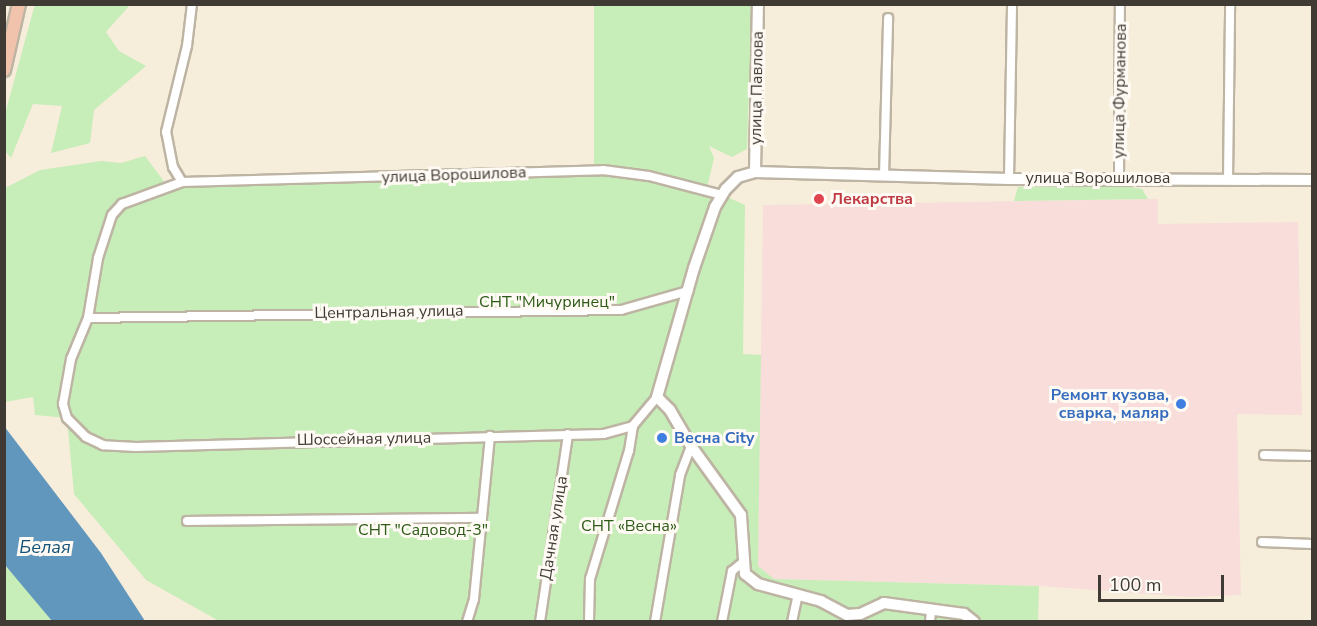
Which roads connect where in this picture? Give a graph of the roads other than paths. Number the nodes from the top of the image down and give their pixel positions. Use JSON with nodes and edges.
{"nodes":[{"id":1,"x":19,"y":4,"type":"edge"},
{"id":2,"x":192,"y":4,"type":"edge"},
{"id":3,"x":758,"y":4,"type":"edge"},
{"id":4,"x":1012,"y":4,"type":"edge"},
{"id":5,"x":1120,"y":4,"type":"edge"},
{"id":6,"x":1230,"y":4,"type":"edge"},
{"id":7,"x":888,"y":18,"type":"dead end"},
{"id":8,"x":4,"y":70,"type":"edge"},
{"id":9,"x":755,"y":172,"type":"junction"},
{"id":10,"x":884,"y":176,"type":"junction"},
{"id":11,"x":1119,"y":177,"type":"junction"},
{"id":12,"x":1009,"y":178,"type":"junction"},
{"id":13,"x":1228,"y":178,"type":"junction"},
{"id":14,"x":1312,"y":180,"type":"edge"},
{"id":15,"x":182,"y":182,"type":"junction"},
{"id":16,"x":722,"y":195,"type":"junction"},
{"id":17,"x":688,"y":291,"type":"junction"},
{"id":18,"x":88,"y":318,"type":"junction"},
{"id":19,"x":657,"y":397,"type":"junction"},
{"id":20,"x":67,"y":418,"type":"joint"},
{"id":21,"x":633,"y":426,"type":"junction"},
{"id":22,"x":568,"y":434,"type":"junction"},
{"id":23,"x":490,"y":436,"type":"junction"},
{"id":24,"x":691,"y":446,"type":"junction"},
{"id":25,"x":1264,"y":455,"type":"dead end"},
{"id":26,"x":1312,"y":456,"type":"edge"},
{"id":27,"x":482,"y":518,"type":"junction"},
{"id":28,"x":187,"y":521,"type":"dead end"},
{"id":29,"x":1262,"y":542,"type":"dead end"},
{"id":30,"x":1312,"y":544,"type":"edge"},
{"id":31,"x":741,"y":563,"type":"junction"},
{"id":32,"x":797,"y":598,"type":"junction"},
{"id":33,"x":930,"y":616,"type":"edge"},
{"id":34,"x":859,"y":618,"type":"edge"},
{"id":35,"x":467,"y":621,"type":"edge"},
{"id":36,"x":540,"y":621,"type":"edge"},
{"id":37,"x":589,"y":621,"type":"edge"},
{"id":38,"x":655,"y":621,"type":"edge"},
{"id":39,"x":722,"y":621,"type":"edge"},
{"id":40,"x":792,"y":621,"type":"edge"},
{"id":41,"x":974,"y":621,"type":"edge"}],
"edges":[{"from":1,"to":8,"type":"main road"},
{"from":2,"to":15,"type":"street"},
{"from":3,"to":9,"type":"street","name":"улица Павлова"},
{"from":4,"to":12,"type":"street"},
{"from":5,"to":11,"type":"street","name":"улица Фурманова"},
{"from":6,"to":13,"type":"street"},
{"from":7,"to":10,"type":"street"},
{"from":9,"to":10,"type":"street","name":"улица Ворошилова"},
{"from":9,"to":16,"type":"street"},
{"from":10,"to":12,"type":"street","name":"улица Ворошилова"},
{"from":11,"to":12,"type":"street","name":"улица Ворошилова"},
{"from":11,"to":13,"type":"street","name":"улица Ворошилова"},
{"from":13,"to":14,"type":"street","name":"улица Ворошилова"},
{"from":15,"to":16,"type":"street","name":"улица Ворошилова"},
{"from":15,"to":18,"type":"street","name":"улица Ворошилова"},
{"from":16,"to":17,"type":"street"},
{"from":17,"to":18,"type":"street","name":"Центральная улица"},
{"from":17,"to":19,"type":"street"},
{"from":18,"to":20,"type":"street","name":"улица Ворошилова"},
{"from":19,"to":21,"type":"street"},
{"from":19,"to":24,"type":"street"},
{"from":20,"to":23,"type":"street","name":"Шоссейная улица"},
{"from":21,"to":22,"type":"street","name":"Шоссейная улица"},
{"from":21,"to":37,"type":"street"},
{"from":22,"to":23,"type":"street","name":"Шоссейная улица"},
{"from":22,"to":36,"type":"street","name":"Дачная улица"},
{"from":23,"to":27,"type":"street"},
{"from":24,"to":31,"type":"street"},
{"from":24,"to":38,"type":"street"},
{"from":25,"to":26,"type":"street"},
{"from":27,"to":28,"type":"street"},
{"from":27,"to":35,"type":"street"},
{"from":29,"to":30,"type":"street"},
{"from":31,"to":32,"type":"street"},
{"from":31,"to":39,"type":"street"},
{"from":32,"to":34,"type":"street"},
{"from":32,"to":40,"type":"street"},
{"from":33,"to":34,"type":"street"},
{"from":33,"to":41,"type":"street"}]}
